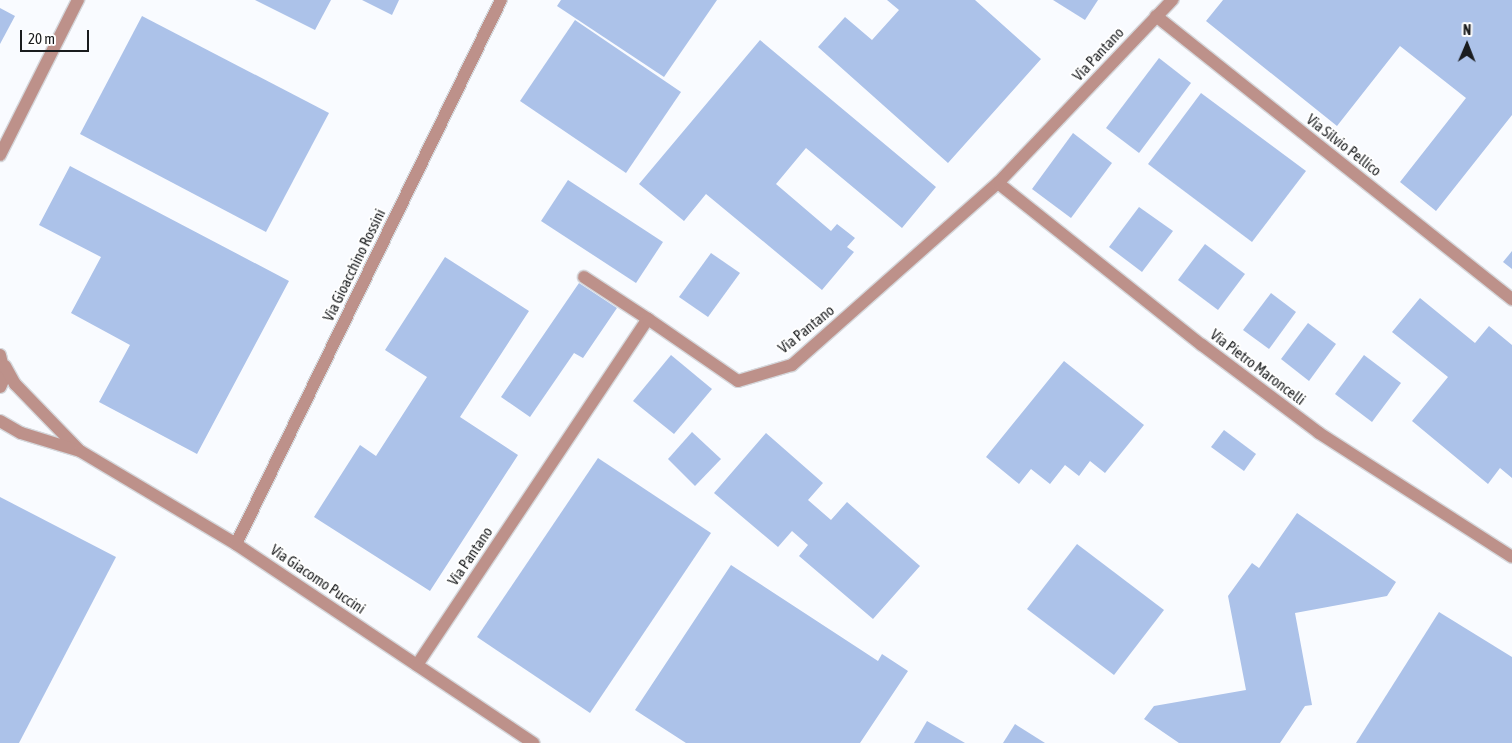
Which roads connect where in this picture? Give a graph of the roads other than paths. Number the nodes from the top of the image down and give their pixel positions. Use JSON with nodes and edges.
{"nodes":[{"id":1,"x":78,"y":0,"type":"edge"},
{"id":2,"x":501,"y":0,"type":"edge"},
{"id":3,"x":1172,"y":0,"type":"edge"},
{"id":4,"x":1156,"y":16,"type":"junction"},
{"id":5,"x":0,"y":155,"type":"edge"},
{"id":6,"x":998,"y":183,"type":"junction"},
{"id":7,"x":584,"y":277,"type":"dead end"},
{"id":8,"x":1512,"y":298,"type":"edge"},
{"id":9,"x":648,"y":319,"type":"junction"},
{"id":10,"x":2,"y":360,"type":"edge"},
{"id":11,"x":0,"y":387,"type":"edge"},
{"id":12,"x":0,"y":420,"type":"edge"},
{"id":13,"x":80,"y":451,"type":"junction"},
{"id":14,"x":236,"y":544,"type":"junction"},
{"id":15,"x":1512,"y":557,"type":"edge"},
{"id":16,"x":417,"y":665,"type":"junction"},
{"id":17,"x":533,"y":743,"type":"edge"}],
"edges":[{"from":1,"to":5,"type":"street"},
{"from":2,"to":14,"type":"street","name":"Via Gioacchino Rossini"},
{"from":3,"to":4,"type":"street","name":"Via Pantano"},
{"from":4,"to":6,"type":"street","name":"Via Pantano"},
{"from":4,"to":8,"type":"street","name":"Via Silvio Pellico"},
{"from":6,"to":9,"type":"street","name":"Via Pantano"},
{"from":6,"to":15,"type":"street","name":"Via Pietro Maroncelli"},
{"from":7,"to":9,"type":"street"},
{"from":9,"to":16,"type":"street","name":"Via Pantano"},
{"from":10,"to":11,"type":"street"},
{"from":10,"to":13,"type":"street","name":"Via Giacomo Puccini"},
{"from":12,"to":13,"type":"street","name":"Via Giacomo Puccini"},
{"from":13,"to":14,"type":"street","name":"Via Giacomo Puccini"},
{"from":14,"to":16,"type":"street","name":"Via Giacomo Puccini"},
{"from":16,"to":17,"type":"street","name":"Via Giacomo Puccini"}]}
